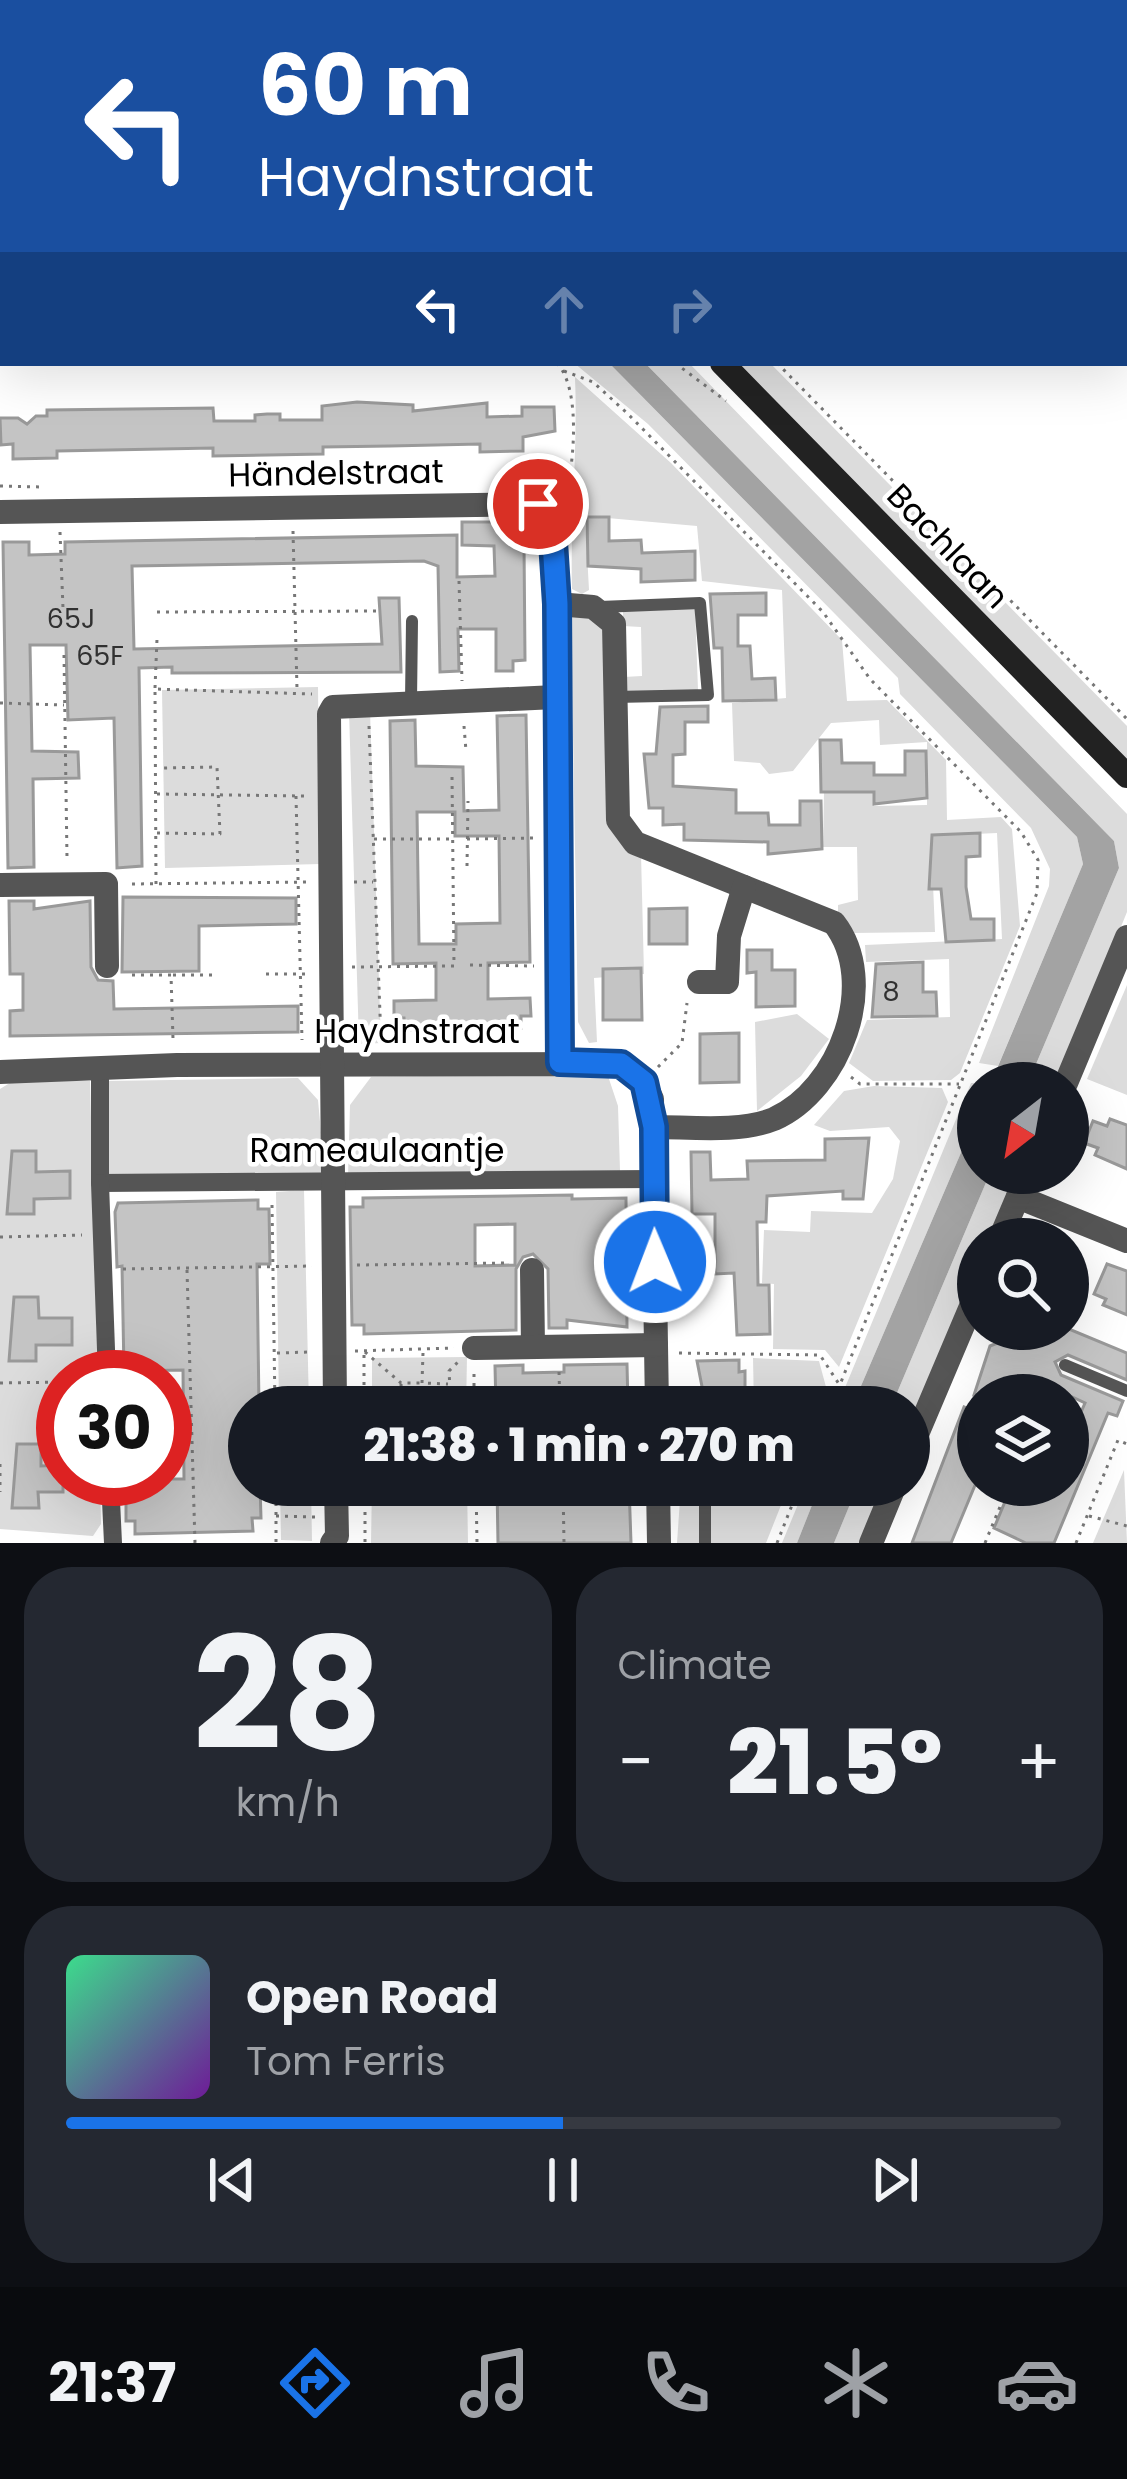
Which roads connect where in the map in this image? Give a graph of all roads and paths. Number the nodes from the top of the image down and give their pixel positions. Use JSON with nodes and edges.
{"nodes":[{"id":1,"x":560,"y":366,"type":"edge"},
{"id":2,"x":679,"y":366,"type":"edge"},
{"id":3,"x":725,"y":366,"type":"edge"},
{"id":4,"x":780,"y":366,"type":"edge"},
{"id":5,"x":564,"y":371,"type":"junction"},
{"id":6,"x":728,"y":403,"type":"dead end"},
{"id":7,"x":293,"y":507,"type":"junction"},
{"id":8,"x":59,"y":510,"type":"junction"},
{"id":9,"x":551,"y":511,"type":"junction"},
{"id":10,"x":0,"y":512,"type":"edge"},
{"id":11,"x":459,"y":580,"type":"dead end"},
{"id":12,"x":557,"y":604,"type":"junction"},
{"id":13,"x":593,"y":607,"type":"junction"},
{"id":14,"x":63,"y":608,"type":"dead end"},
{"id":15,"x":376,"y":611,"type":"dead end"},
{"id":16,"x":157,"y":612,"type":"dead end"},
{"id":17,"x":295,"y":612,"type":"junction"},
{"id":18,"x":412,"y":621,"type":"dead end"},
{"id":19,"x":157,"y":639,"type":"dead end"},
{"id":20,"x":64,"y":655,"type":"dead end"},
{"id":21,"x":155,"y":689,"type":"junction"},
{"id":22,"x":297,"y":691,"type":"junction"},
{"id":23,"x":556,"y":697,"type":"junction"},
{"id":24,"x":615,"y":697,"type":"junction"},
{"id":25,"x":463,"y":700,"type":"junction"},
{"id":26,"x":411,"y":701,"type":"junction"},
{"id":27,"x":0,"y":703,"type":"edge"},
{"id":28,"x":368,"y":704,"type":"junction"},
{"id":29,"x":64,"y":705,"type":"junction"},
{"id":30,"x":333,"y":707,"type":"junction"},
{"id":31,"x":1126,"y":716,"type":"edge"},
{"id":32,"x":158,"y":768,"type":"junction"},
{"id":33,"x":452,"y":776,"type":"dead end"},
{"id":34,"x":1127,"y":776,"type":"edge"},
{"id":35,"x":156,"y":794,"type":"junction"},
{"id":36,"x":218,"y":796,"type":"junction"},
{"id":37,"x":296,"y":796,"type":"junction"},
{"id":38,"x":328,"y":796,"type":"junction"},
{"id":39,"x":468,"y":801,"type":"dead end"},
{"id":40,"x":157,"y":833,"type":"junction"},
{"id":41,"x":557,"y":837,"type":"junction"},
{"id":42,"x":372,"y":839,"type":"junction"},
{"id":43,"x":453,"y":839,"type":"junction"},
{"id":44,"x":467,"y":839,"type":"junction"},
{"id":45,"x":467,"y":866,"type":"dead end"},
{"id":46,"x":297,"y":882,"type":"junction"},
{"id":47,"x":329,"y":882,"type":"junction"},
{"id":48,"x":68,"y":884,"type":"junction"},
{"id":49,"x":106,"y":884,"type":"junction"},
{"id":50,"x":156,"y":884,"type":"junction"},
{"id":51,"x":0,"y":885,"type":"edge"},
{"id":52,"x":744,"y":887,"type":"junction"},
{"id":53,"x":1127,"y":938,"type":"edge"},
{"id":54,"x":470,"y":965,"type":"dead end"},
{"id":55,"x":107,"y":966,"type":"dead end"},
{"id":56,"x":376,"y":967,"type":"junction"},
{"id":57,"x":560,"y":967,"type":"junction"},
{"id":58,"x":331,"y":968,"type":"junction"},
{"id":59,"x":218,"y":974,"type":"dead end"},
{"id":60,"x":266,"y":974,"type":"dead end"},
{"id":61,"x":299,"y":974,"type":"junction"},
{"id":62,"x":133,"y":975,"type":"dead end"},
{"id":63,"x":171,"y":975,"type":"junction"},
{"id":64,"x":699,"y":982,"type":"joint"},
{"id":65,"x":560,"y":1062,"type":"junction"},
{"id":66,"x":970,"y":1062,"type":"edge"},
{"id":67,"x":1075,"y":1062,"type":"edge"},
{"id":68,"x":303,"y":1064,"type":"junction"},
{"id":69,"x":332,"y":1064,"type":"junction"},
{"id":70,"x":174,"y":1065,"type":"junction"},
{"id":71,"x":382,"y":1066,"type":"junction"},
{"id":72,"x":833,"y":1066,"type":"junction"},
{"id":73,"x":100,"y":1070,"type":"junction"},
{"id":74,"x":0,"y":1072,"type":"edge"},
{"id":75,"x":644,"y":1082,"type":"junction"},
{"id":76,"x":957,"y":1084,"type":"edge"},
{"id":77,"x":957,"y":1094,"type":"edge"},
{"id":78,"x":654,"y":1127,"type":"junction"},
{"id":79,"x":653,"y":1179,"type":"junction"},
{"id":80,"x":272,"y":1180,"type":"junction"},
{"id":81,"x":331,"y":1180,"type":"junction"},
{"id":82,"x":100,"y":1183,"type":"junction"},
{"id":83,"x":1040,"y":1194,"type":"edge"},
{"id":84,"x":102,"y":1235,"type":"junction"},
{"id":85,"x":0,"y":1237,"type":"edge"},
{"id":86,"x":1127,"y":1241,"type":"edge"},
{"id":87,"x":332,"y":1265,"type":"junction"},
{"id":88,"x":273,"y":1267,"type":"junction"},
{"id":89,"x":187,"y":1268,"type":"junction"},
{"id":90,"x":104,"y":1269,"type":"junction"},
{"id":91,"x":532,"y":1270,"type":"joint"},
{"id":92,"x":957,"y":1340,"type":"edge"},
{"id":93,"x":546,"y":1346,"type":"junction"},
{"id":94,"x":473,"y":1348,"type":"junction"},
{"id":95,"x":423,"y":1349,"type":"junction"},
{"id":96,"x":657,"y":1349,"type":"junction"},
{"id":97,"x":106,"y":1350,"type":"edge"},
{"id":98,"x":333,"y":1351,"type":"junction"},
{"id":99,"x":364,"y":1351,"type":"junction"},
{"id":100,"x":274,"y":1353,"type":"junction"},
{"id":101,"x":1065,"y":1365,"type":"dead end"},
{"id":102,"x":36,"y":1382,"type":"edge"},
{"id":103,"x":0,"y":1383,"type":"edge"},
{"id":104,"x":401,"y":1383,"type":"junction"},
{"id":105,"x":422,"y":1383,"type":"junction"},
{"id":106,"x":450,"y":1384,"type":"joint"},
{"id":107,"x":840,"y":1385,"type":"joint"},
{"id":108,"x":275,"y":1386,"type":"edge"},
{"id":109,"x":334,"y":1386,"type":"edge"},
{"id":110,"x":364,"y":1386,"type":"edge"},
{"id":111,"x":401,"y":1386,"type":"edge"},
{"id":112,"x":474,"y":1386,"type":"edge"},
{"id":113,"x":555,"y":1386,"type":"edge"},
{"id":114,"x":658,"y":1386,"type":"edge"},
{"id":115,"x":1127,"y":1391,"type":"edge"},
{"id":116,"x":930,"y":1403,"type":"edge"},
{"id":117,"x":1126,"y":1442,"type":"edge"},
{"id":118,"x":0,"y":1464,"type":"edge"},
{"id":119,"x":0,"y":1492,"type":"edge"},
{"id":120,"x":111,"y":1506,"type":"edge"},
{"id":121,"x":276,"y":1506,"type":"edge"},
{"id":122,"x":337,"y":1506,"type":"edge"},
{"id":123,"x":365,"y":1506,"type":"edge"},
{"id":124,"x":476,"y":1506,"type":"edge"},
{"id":125,"x":563,"y":1506,"type":"edge"},
{"id":126,"x":658,"y":1506,"type":"edge"},
{"id":127,"x":705,"y":1506,"type":"edge"},
{"id":128,"x":791,"y":1506,"type":"edge"},
{"id":129,"x":887,"y":1506,"type":"edge"},
{"id":130,"x":1000,"y":1506,"type":"edge"},
{"id":131,"x":1087,"y":1515,"type":"junction"},
{"id":132,"x":276,"y":1516,"type":"junction"},
{"id":133,"x":337,"y":1517,"type":"junction"},
{"id":134,"x":1127,"y":1526,"type":"edge"},
{"id":135,"x":112,"y":1543,"type":"edge"},
{"id":136,"x":195,"y":1543,"type":"edge"},
{"id":137,"x":276,"y":1543,"type":"edge"},
{"id":138,"x":332,"y":1543,"type":"edge"},
{"id":139,"x":365,"y":1543,"type":"edge"},
{"id":140,"x":476,"y":1543,"type":"edge"},
{"id":141,"x":564,"y":1543,"type":"edge"},
{"id":142,"x":659,"y":1543,"type":"edge"},
{"id":143,"x":705,"y":1543,"type":"edge"},
{"id":144,"x":776,"y":1543,"type":"edge"},
{"id":145,"x":871,"y":1543,"type":"edge"},
{"id":146,"x":985,"y":1543,"type":"edge"},
{"id":147,"x":1076,"y":1543,"type":"edge"}],
"edges":[{"from":1,"to":5,"type":"path"},
{"from":2,"to":6,"type":"path"},
{"from":3,"to":34,"type":"main road","name":"Bachlaan"},
{"from":4,"to":31,"type":"path"},
{"from":5,"to":9,"type":"path"},
{"from":5,"to":66,"type":"path"},
{"from":7,"to":8,"type":"street","name":"Händelstraat"},
{"from":7,"to":9,"type":"street","name":"Händelstraat"},
{"from":7,"to":17,"type":"path"},
{"from":8,"to":10,"type":"street","name":"Händelstraat"},
{"from":8,"to":14,"type":"path"},
{"from":9,"to":12,"type":"street"},
{"from":11,"to":25,"type":"path"},
{"from":12,"to":13,"type":"street"},
{"from":12,"to":23,"type":"street"},
{"from":13,"to":24,"type":"street"},
{"from":13,"to":24,"type":"lane"},
{"from":15,"to":17,"type":"path"},
{"from":16,"to":17,"type":"path"},
{"from":17,"to":22,"type":"path"},
{"from":18,"to":26,"type":"lane"},
{"from":19,"to":21,"type":"path"},
{"from":20,"to":29,"type":"path"},
{"from":21,"to":22,"type":"path"},
{"from":21,"to":32,"type":"path"},
{"from":22,"to":30,"type":"path"},
{"from":23,"to":25,"type":"street"},
{"from":23,"to":41,"type":"street"},
{"from":24,"to":52,"type":"street"},
{"from":25,"to":26,"type":"street"},
{"from":26,"to":28,"type":"street"},
{"from":27,"to":29,"type":"path"},
{"from":28,"to":30,"type":"street"},
{"from":28,"to":42,"type":"path"},
{"from":29,"to":48,"type":"path"},
{"from":30,"to":38,"type":"street"},
{"from":32,"to":35,"type":"path"},
{"from":32,"to":36,"type":"path"},
{"from":33,"to":43,"type":"path"},
{"from":35,"to":36,"type":"path"},
{"from":35,"to":40,"type":"path"},
{"from":36,"to":37,"type":"path"},
{"from":36,"to":40,"type":"path"},
{"from":37,"to":38,"type":"path"},
{"from":37,"to":46,"type":"path"},
{"from":38,"to":47,"type":"street"},
{"from":39,"to":44,"type":"path"},
{"from":40,"to":50,"type":"path"},
{"from":41,"to":44,"type":"path"},
{"from":41,"to":57,"type":"street"},
{"from":42,"to":43,"type":"path"},
{"from":42,"to":56,"type":"path"},
{"from":43,"to":56,"type":"path"},
{"from":44,"to":45,"type":"path"},
{"from":46,"to":47,"type":"path"},
{"from":46,"to":50,"type":"path"},
{"from":46,"to":61,"type":"path"},
{"from":47,"to":58,"type":"street"},
{"from":48,"to":49,"type":"street"},
{"from":48,"to":51,"type":"street"},
{"from":49,"to":50,"type":"path"},
{"from":49,"to":55,"type":"street"},
{"from":52,"to":64,"type":"street"},
{"from":52,"to":72,"type":"street"},
{"from":53,"to":67,"type":"street"},
{"from":54,"to":57,"type":"path"},
{"from":56,"to":58,"type":"path"},
{"from":56,"to":71,"type":"path"},
{"from":57,"to":65,"type":"street"},
{"from":58,"to":69,"type":"street"},
{"from":59,"to":63,"type":"path"},
{"from":60,"to":61,"type":"path"},
{"from":61,"to":68,"type":"path"},
{"from":62,"to":63,"type":"path"},
{"from":63,"to":70,"type":"path"},
{"from":64,"to":75,"type":"path"},
{"from":65,"to":71,"type":"street","name":"Haydnstraat"},
{"from":65,"to":75,"type":"street","name":"Haydnstraat"},
{"from":68,"to":69,"type":"street","name":"Haydnstraat"},
{"from":68,"to":70,"type":"street","name":"Haydnstraat"},
{"from":69,"to":71,"type":"street","name":"Haydnstraat"},
{"from":69,"to":81,"type":"street"},
{"from":70,"to":73,"type":"street","name":"Haydnstraat"},
{"from":72,"to":76,"type":"path"},
{"from":72,"to":78,"type":"street"},
{"from":73,"to":74,"type":"street","name":"Haydnstraat"},
{"from":73,"to":82,"type":"street"},
{"from":75,"to":78,"type":"street"},
{"from":77,"to":107,"type":"path"},
{"from":78,"to":79,"type":"street"},
{"from":79,"to":81,"type":"street","name":"Rameaulaantje"},
{"from":79,"to":96,"type":"street"},
{"from":80,"to":81,"type":"street","name":"Rameaulaantje"},
{"from":80,"to":82,"type":"street","name":"Rameaulaantje"},
{"from":80,"to":88,"type":"path"},
{"from":81,"to":87,"type":"street"},
{"from":82,"to":84,"type":"street"},
{"from":83,"to":86,"type":"street"},
{"from":84,"to":85,"type":"path"},
{"from":84,"to":90,"type":"street"},
{"from":87,"to":88,"type":"path"},
{"from":87,"to":91,"type":"path"},
{"from":87,"to":98,"type":"street"},
{"from":88,"to":89,"type":"path"},
{"from":88,"to":100,"type":"path"},
{"from":89,"to":90,"type":"path"},
{"from":89,"to":136,"type":"path"},
{"from":90,"to":97,"type":"street"},
{"from":91,"to":93,"type":"street"},
{"from":92,"to":116,"type":"street"},
{"from":93,"to":94,"type":"street"},
{"from":93,"to":96,"type":"street"},
{"from":93,"to":113,"type":"path"},
{"from":94,"to":95,"type":"path"},
{"from":94,"to":106,"type":"path"},
{"from":94,"to":112,"type":"path"},
{"from":95,"to":99,"type":"path"},
{"from":95,"to":105,"type":"path"},
{"from":96,"to":107,"type":"path"},
{"from":96,"to":114,"type":"street"},
{"from":98,"to":99,"type":"path"},
{"from":98,"to":100,"type":"path"},
{"from":98,"to":109,"type":"street"},
{"from":99,"to":104,"type":"path"},
{"from":99,"to":110,"type":"path"},
{"from":100,"to":108,"type":"path"},
{"from":101,"to":115,"type":"lane"},
{"from":102,"to":103,"type":"path"},
{"from":104,"to":105,"type":"path"},
{"from":104,"to":111,"type":"path"},
{"from":105,"to":106,"type":"path"},
{"from":117,"to":131,"type":"path"},
{"from":118,"to":119,"type":"path"},
{"from":120,"to":135,"type":"street"},
{"from":121,"to":132,"type":"path"},
{"from":122,"to":133,"type":"street"},
{"from":123,"to":139,"type":"path"},
{"from":124,"to":140,"type":"path"},
{"from":125,"to":141,"type":"path"},
{"from":126,"to":142,"type":"street"},
{"from":127,"to":143,"type":"lane"},
{"from":128,"to":144,"type":"path"},
{"from":129,"to":145,"type":"street"},
{"from":130,"to":146,"type":"path"},
{"from":131,"to":134,"type":"path"},
{"from":131,"to":147,"type":"path"},
{"from":132,"to":133,"type":"path"},
{"from":132,"to":137,"type":"path"},
{"from":133,"to":138,"type":"street"}]}
